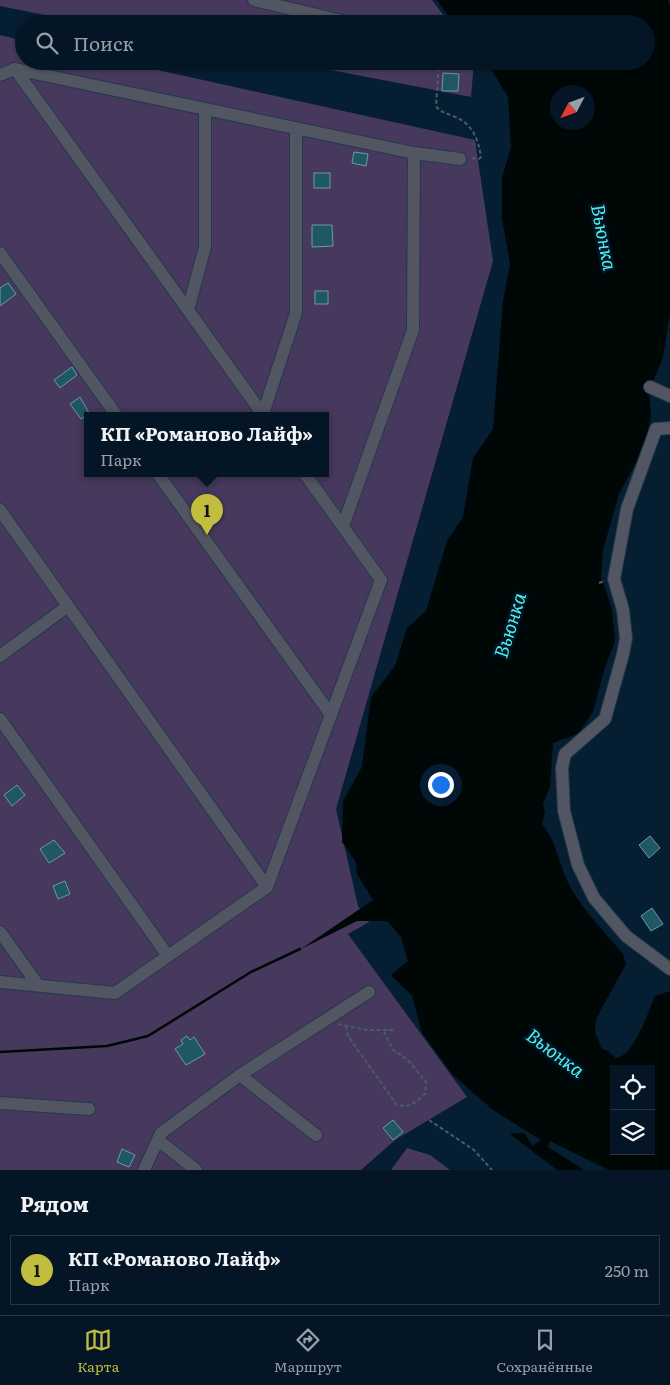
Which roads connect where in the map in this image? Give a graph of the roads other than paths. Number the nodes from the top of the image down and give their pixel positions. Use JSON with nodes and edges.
{"nodes":[{"id":1,"x":254,"y":0,"type":"edge"},
{"id":2,"x":317,"y":15,"type":"edge"},
{"id":3,"x":15,"y":69,"type":"edge"},
{"id":4,"x":16,"y":70,"type":"edge"},
{"id":5,"x":20,"y":70,"type":"edge"},
{"id":6,"x":0,"y":75,"type":"edge"},
{"id":7,"x":205,"y":109,"type":"junction"},
{"id":8,"x":296,"y":128,"type":"junction"},
{"id":9,"x":414,"y":153,"type":"junction"},
{"id":10,"x":460,"y":159,"type":"road end"},
{"id":11,"x":0,"y":253,"type":"edge"},
{"id":12,"x":188,"y":310,"type":"junction"},
{"id":13,"x":650,"y":387,"type":"dead end"},
{"id":14,"x":670,"y":396,"type":"edge"},
{"id":15,"x":114,"y":412,"type":"edge"},
{"id":16,"x":261,"y":412,"type":"edge"},
{"id":17,"x":264,"y":412,"type":"edge"},
{"id":18,"x":670,"y":428,"type":"edge"},
{"id":19,"x":160,"y":477,"type":"edge"},
{"id":20,"x":307,"y":477,"type":"edge"},
{"id":21,"x":0,"y":510,"type":"edge"},
{"id":22,"x":343,"y":526,"type":"junction"},
{"id":23,"x":68,"y":606,"type":"junction"},
{"id":24,"x":0,"y":656,"type":"edge"},
{"id":25,"x":331,"y":714,"type":"junction"},
{"id":26,"x":0,"y":720,"type":"edge"},
{"id":27,"x":267,"y":887,"type":"junction"},
{"id":28,"x":0,"y":932,"type":"edge"},
{"id":29,"x":168,"y":956,"type":"junction"},
{"id":30,"x":670,"y":969,"type":"edge"},
{"id":31,"x":0,"y":982,"type":"edge"},
{"id":32,"x":38,"y":985,"type":"junction"},
{"id":33,"x":369,"y":992,"type":"dead end"},
{"id":34,"x":240,"y":1075,"type":"junction"},
{"id":35,"x":0,"y":1104,"type":"edge"},
{"id":36,"x":89,"y":1109,"type":"dead end"},
{"id":37,"x":316,"y":1135,"type":"dead end"},
{"id":38,"x":158,"y":1140,"type":"junction"},
{"id":39,"x":144,"y":1170,"type":"edge"},
{"id":40,"x":196,"y":1170,"type":"edge"}],
"edges":[{"from":1,"to":2,"type":"lane"},
{"from":3,"to":6,"type":"lane"},
{"from":4,"to":12,"type":"lane"},
{"from":5,"to":7,"type":"lane"},
{"from":7,"to":8,"type":"lane"},
{"from":7,"to":12,"type":"lane"},
{"from":8,"to":9,"type":"lane"},
{"from":8,"to":17,"type":"lane"},
{"from":9,"to":10,"type":"lane"},
{"from":9,"to":22,"type":"lane"},
{"from":11,"to":15,"type":"lane"},
{"from":12,"to":16,"type":"lane"},
{"from":13,"to":14,"type":"lane"},
{"from":18,"to":30,"type":"lane"},
{"from":19,"to":25,"type":"lane"},
{"from":20,"to":22,"type":"lane"},
{"from":21,"to":23,"type":"lane"},
{"from":22,"to":25,"type":"lane"},
{"from":23,"to":24,"type":"lane"},
{"from":23,"to":27,"type":"lane"},
{"from":25,"to":27,"type":"lane"},
{"from":26,"to":29,"type":"lane"},
{"from":27,"to":29,"type":"lane"},
{"from":28,"to":32,"type":"lane"},
{"from":29,"to":32,"type":"lane"},
{"from":31,"to":32,"type":"lane"},
{"from":33,"to":34,"type":"lane"},
{"from":34,"to":37,"type":"lane"},
{"from":34,"to":38,"type":"lane"},
{"from":35,"to":36,"type":"lane"},
{"from":38,"to":39,"type":"lane"},
{"from":38,"to":40,"type":"lane"}]}
